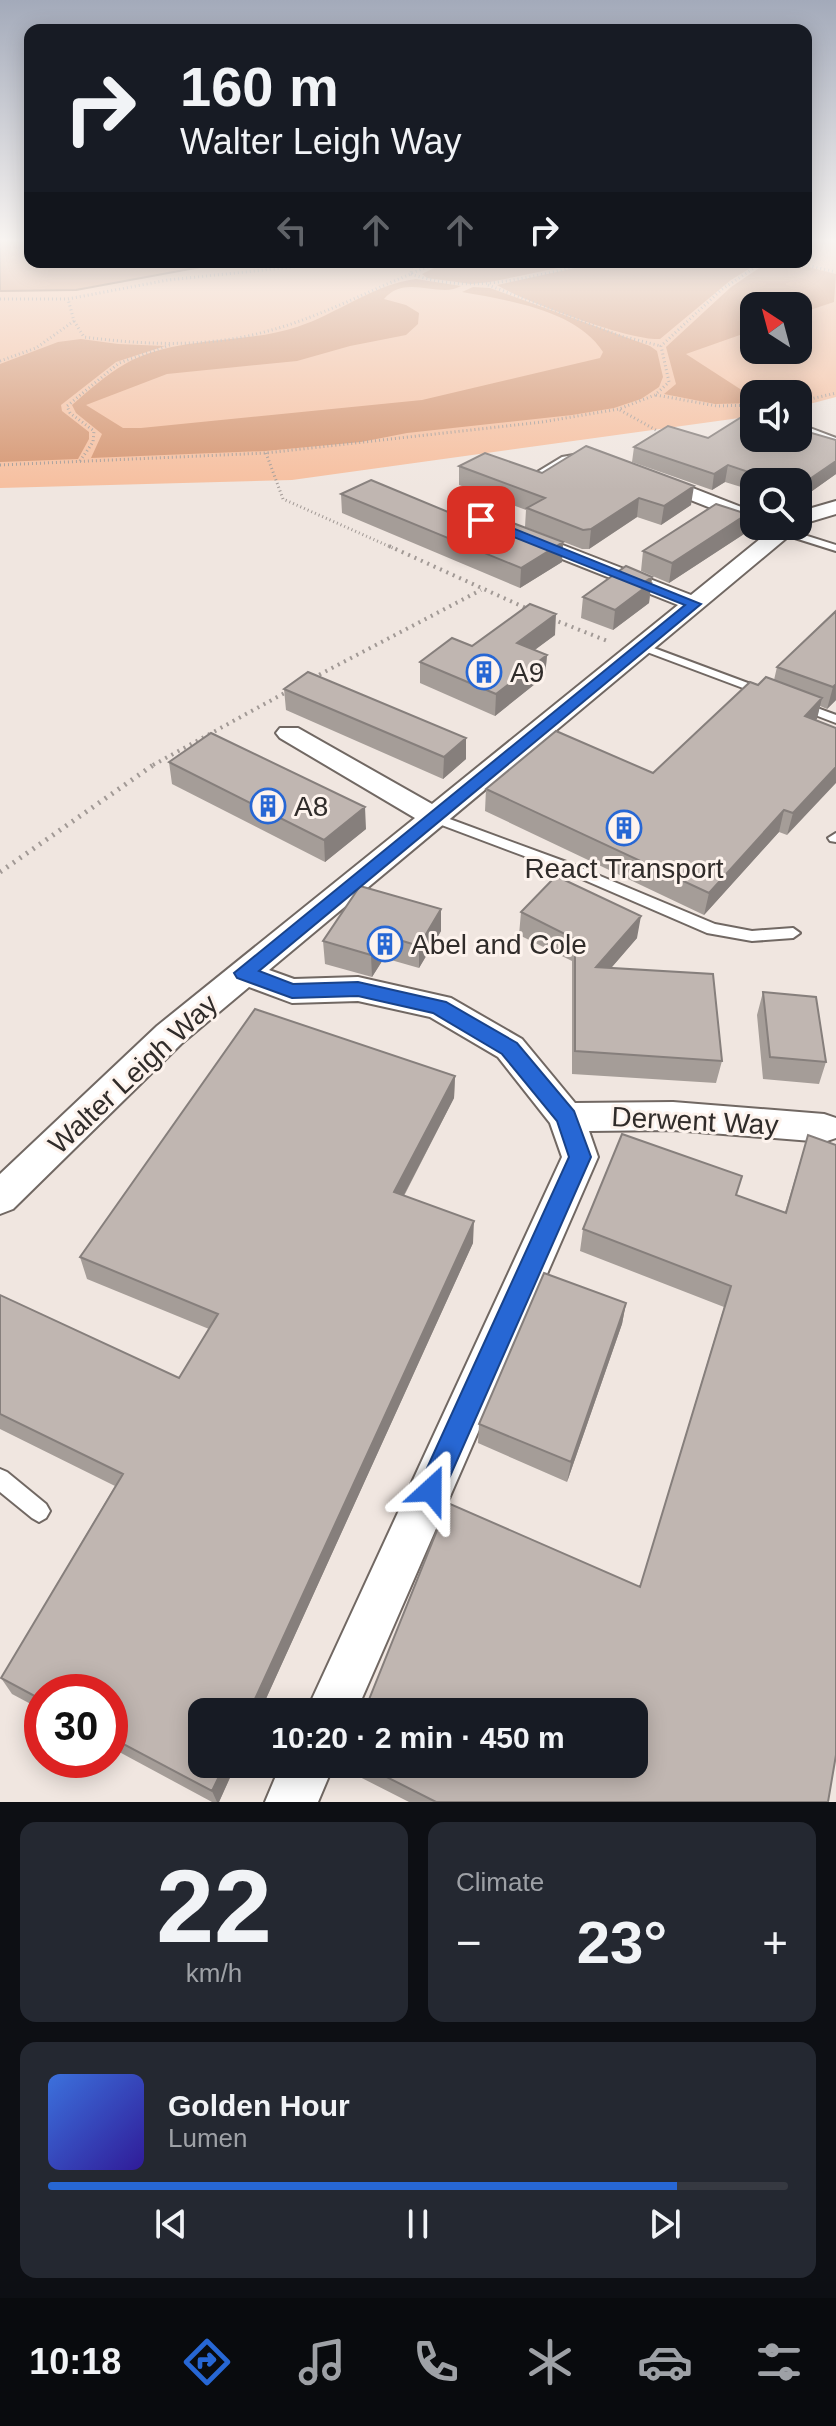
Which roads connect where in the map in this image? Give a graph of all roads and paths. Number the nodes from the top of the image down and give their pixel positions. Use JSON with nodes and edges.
{"nodes":[{"id":1,"x":72,"y":322,"type":"edge"},
{"id":2,"x":75,"y":322,"type":"edge"},
{"id":3,"x":294,"y":322,"type":"edge"},
{"id":4,"x":584,"y":322,"type":"edge"},
{"id":5,"x":687,"y":322,"type":"edge"},
{"id":6,"x":170,"y":345,"type":"junction"},
{"id":7,"x":661,"y":346,"type":"junction"},
{"id":8,"x":0,"y":361,"type":"edge"},
{"id":9,"x":836,"y":393,"type":"edge"},
{"id":10,"x":655,"y":395,"type":"junction"},
{"id":11,"x":812,"y":399,"type":"edge"},
{"id":12,"x":740,"y":405,"type":"edge"},
{"id":13,"x":619,"y":409,"type":"junction"},
{"id":14,"x":812,"y":432,"type":"edge"},
{"id":15,"x":675,"y":438,"type":"edge"},
{"id":16,"x":836,"y":441,"type":"edge"},
{"id":17,"x":266,"y":453,"type":"junction"},
{"id":18,"x":594,"y":458,"type":"edge"},
{"id":19,"x":80,"y":461,"type":"junction"},
{"id":20,"x":0,"y":465,"type":"edge"},
{"id":21,"x":539,"y":474,"type":"edge"},
{"id":22,"x":641,"y":475,"type":"edge"},
{"id":23,"x":836,"y":507,"type":"edge"},
{"id":24,"x":740,"y":514,"type":"edge"},
{"id":25,"x":812,"y":516,"type":"edge"},
{"id":26,"x":481,"y":520,"type":"dead end"},
{"id":27,"x":812,"y":538,"type":"edge"},
{"id":28,"x":769,"y":540,"type":"edge"},
{"id":29,"x":836,"y":548,"type":"edge"},
{"id":30,"x":481,"y":590,"type":"junction"},
{"id":31,"x":695,"y":604,"type":"junction"},
{"id":32,"x":538,"y":613,"type":"edge"},
{"id":33,"x":552,"y":619,"type":"edge"},
{"id":34,"x":640,"y":650,"type":"junction"},
{"id":35,"x":778,"y":697,"type":"edge"},
{"id":36,"x":792,"y":703,"type":"edge"},
{"id":37,"x":836,"y":719,"type":"edge"},
{"id":38,"x":289,"y":733,"type":"dead end"},
{"id":39,"x":436,"y":818,"type":"junction"},
{"id":40,"x":0,"y":872,"type":"edge"},
{"id":41,"x":793,"y":933,"type":"dead end"},
{"id":42,"x":244,"y":973,"type":"junction"},
{"id":43,"x":566,"y":1117,"type":"junction"},
{"id":44,"x":824,"y":1128,"type":"dead end"},
{"id":45,"x":0,"y":1198,"type":"edge"},
{"id":46,"x":0,"y":1479,"type":"edge"},
{"id":47,"x":39,"y":1511,"type":"dead end"},
{"id":48,"x":337,"y":1698,"type":"edge"},
{"id":49,"x":302,"y":1778,"type":"edge"},
{"id":50,"x":291,"y":1802,"type":"edge"}],
"edges":[{"from":1,"to":8,"type":"path"},
{"from":2,"to":6,"type":"path"},
{"from":3,"to":6,"type":"path"},
{"from":4,"to":7,"type":"path"},
{"from":5,"to":7,"type":"path"},
{"from":6,"to":19,"type":"path"},
{"from":7,"to":10,"type":"path"},
{"from":9,"to":11,"type":"path"},
{"from":10,"to":12,"type":"path"},
{"from":10,"to":13,"type":"path"},
{"from":13,"to":15,"type":"path"},
{"from":13,"to":17,"type":"path"},
{"from":14,"to":16,"type":"lane"},
{"from":17,"to":19,"type":"path"},
{"from":17,"to":30,"type":"path"},
{"from":18,"to":21,"type":"lane"},
{"from":19,"to":20,"type":"path"},
{"from":22,"to":24,"type":"street"},
{"from":23,"to":25,"type":"street","name":"Walter Leigh Way"},
{"from":26,"to":31,"type":"street"},
{"from":27,"to":29,"type":"lane"},
{"from":28,"to":31,"type":"street","name":"Walter Leigh Way"},
{"from":30,"to":32,"type":"path"},
{"from":30,"to":40,"type":"path"},
{"from":31,"to":34,"type":"street","name":"Walter Leigh Way"},
{"from":33,"to":34,"type":"path"},
{"from":34,"to":35,"type":"lane"},
{"from":34,"to":39,"type":"street","name":"Walter Leigh Way"},
{"from":36,"to":37,"type":"lane"},
{"from":38,"to":39,"type":"street"},
{"from":39,"to":41,"type":"lane"},
{"from":39,"to":42,"type":"street","name":"Walter Leigh Way"},
{"from":42,"to":43,"type":"street"},
{"from":42,"to":45,"type":"street","name":"Walter Leigh Way"},
{"from":43,"to":44,"type":"street","name":"Derwent Way"},
{"from":43,"to":48,"type":"street"},
{"from":46,"to":47,"type":"lane"},
{"from":49,"to":50,"type":"street"}]}
